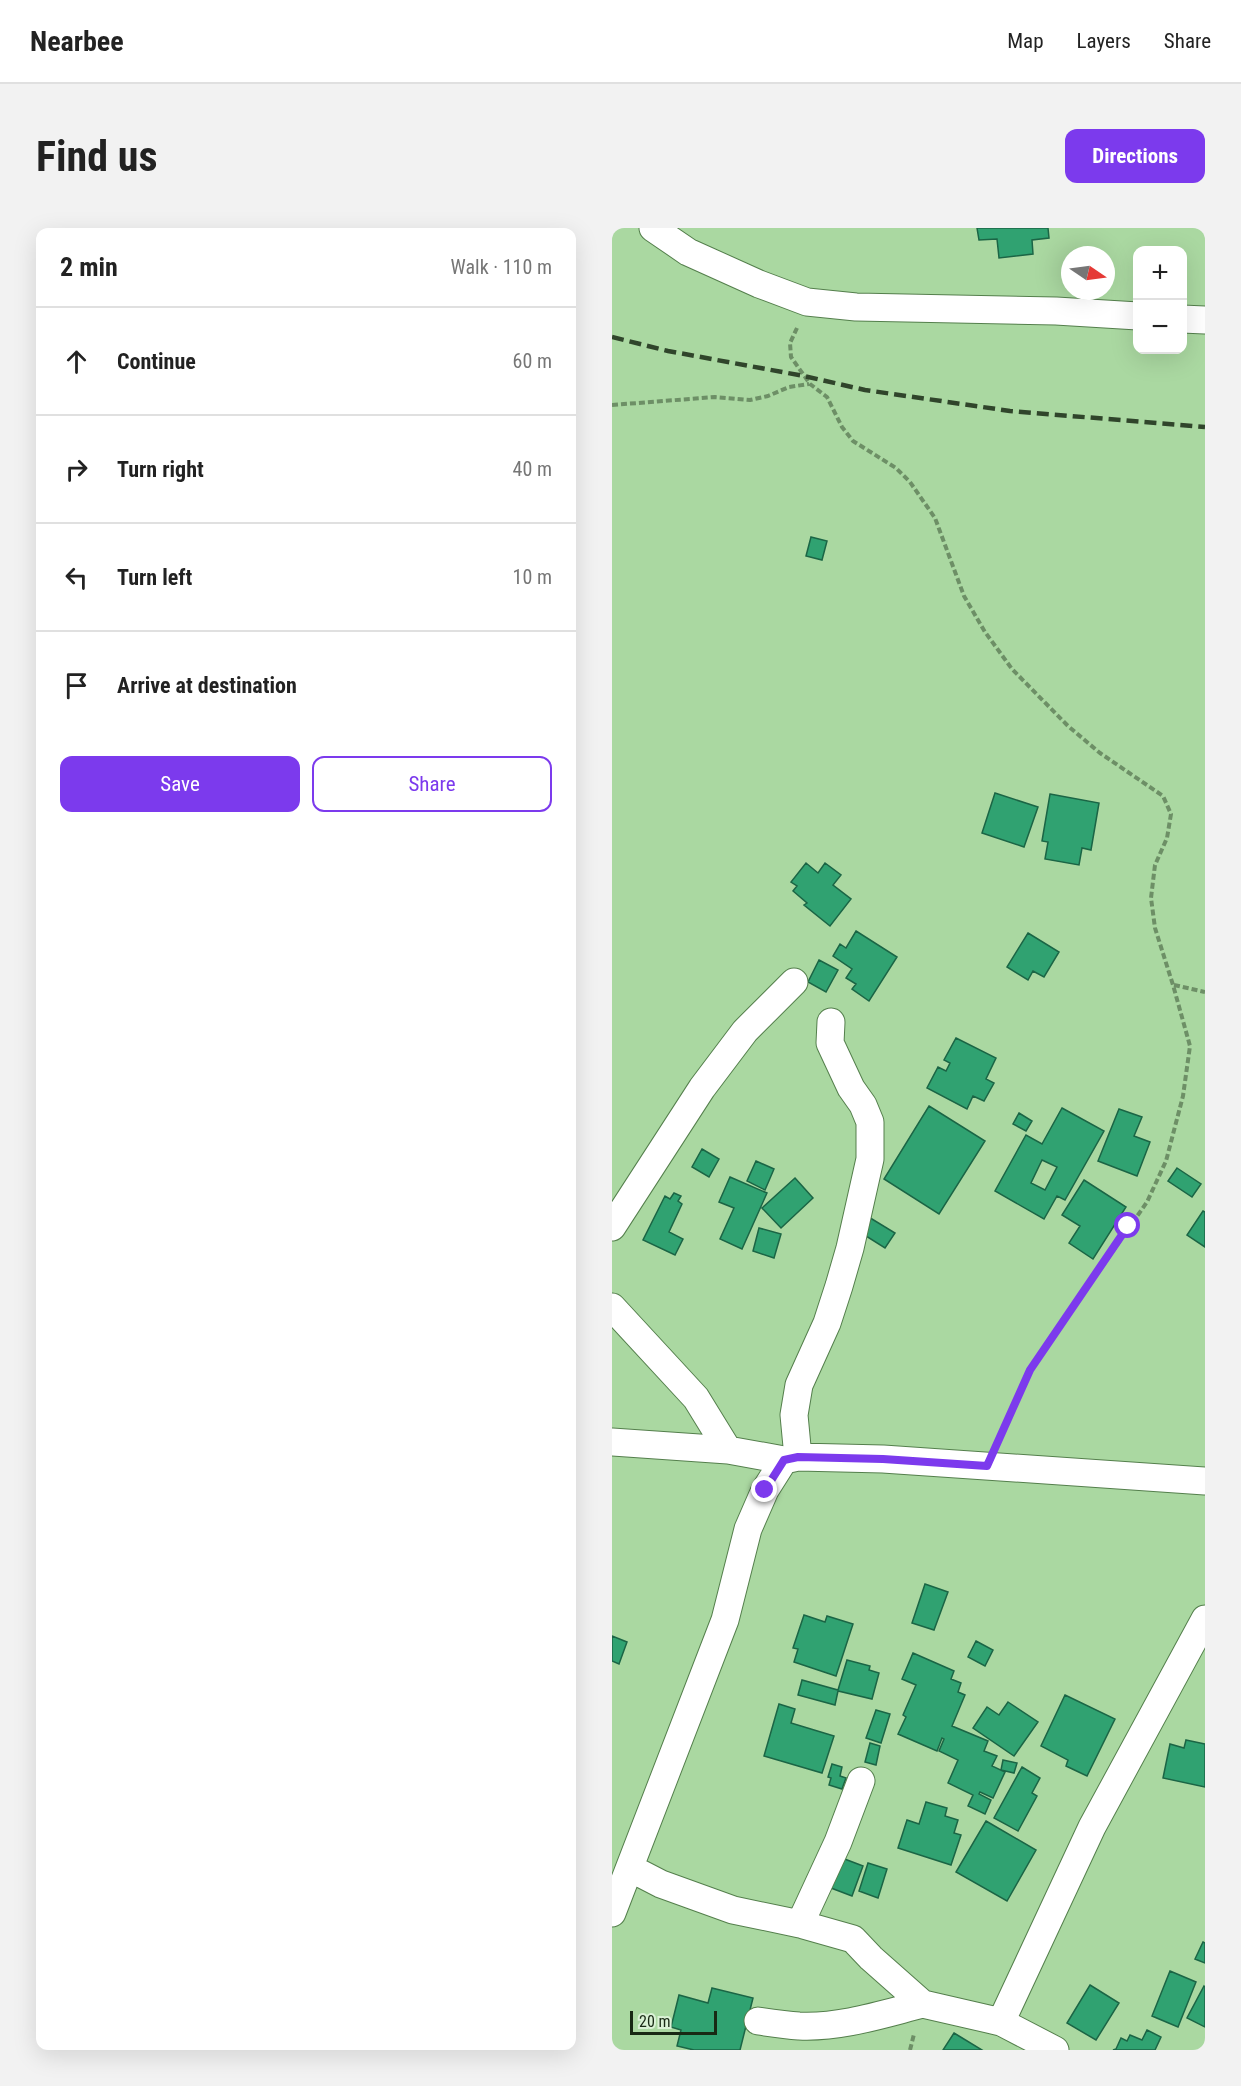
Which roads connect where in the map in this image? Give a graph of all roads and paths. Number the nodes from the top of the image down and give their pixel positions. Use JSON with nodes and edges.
{"nodes":[{"id":1,"x":653,"y":228,"type":"edge"},
{"id":2,"x":807,"y":302,"type":"junction"},
{"id":3,"x":1133,"y":316,"type":"edge"},
{"id":4,"x":1187,"y":319,"type":"edge"},
{"id":5,"x":1205,"y":320,"type":"edge"},
{"id":6,"x":810,"y":384,"type":"junction"},
{"id":7,"x":612,"y":405,"type":"edge"},
{"id":8,"x":794,"y":982,"type":"dead end"},
{"id":9,"x":1173,"y":985,"type":"junction"},
{"id":10,"x":1205,"y":992,"type":"edge"},
{"id":11,"x":831,"y":1022,"type":"dead end"},
{"id":12,"x":612,"y":1227,"type":"edge"},
{"id":13,"x":612,"y":1306,"type":"edge"},
{"id":14,"x":612,"y":1442,"type":"edge"},
{"id":15,"x":728,"y":1450,"type":"junction"},
{"id":16,"x":791,"y":1458,"type":"junction"},
{"id":17,"x":987,"y":1466,"type":"junction"},
{"id":18,"x":1205,"y":1481,"type":"edge"},
{"id":19,"x":1205,"y":1619,"type":"edge"},
{"id":20,"x":861,"y":1781,"type":"dead end"},
{"id":21,"x":630,"y":1868,"type":"junction"},
{"id":22,"x":612,"y":1913,"type":"edge"},
{"id":23,"x":800,"y":1923,"type":"junction"},
{"id":24,"x":923,"y":2004,"type":"junction"},
{"id":25,"x":758,"y":2021,"type":"dead end"},
{"id":26,"x":1000,"y":2022,"type":"junction"},
{"id":27,"x":1055,"y":2050,"type":"edge"}],
"edges":[{"from":1,"to":2,"type":"street"},
{"from":2,"to":3,"type":"street"},
{"from":2,"to":6,"type":"path"},
{"from":4,"to":5,"type":"street"},
{"from":6,"to":7,"type":"path"},
{"from":6,"to":9,"type":"path"},
{"from":8,"to":12,"type":"street"},
{"from":9,"to":10,"type":"path"},
{"from":9,"to":17,"type":"path"},
{"from":11,"to":16,"type":"street"},
{"from":13,"to":15,"type":"street"},
{"from":14,"to":15,"type":"street"},
{"from":15,"to":16,"type":"street"},
{"from":16,"to":17,"type":"street"},
{"from":16,"to":21,"type":"street"},
{"from":17,"to":18,"type":"street"},
{"from":19,"to":26,"type":"street"},
{"from":20,"to":23,"type":"street"},
{"from":21,"to":22,"type":"street"},
{"from":21,"to":23,"type":"street"},
{"from":23,"to":24,"type":"street"},
{"from":24,"to":25,"type":"street"},
{"from":24,"to":26,"type":"street"},
{"from":26,"to":27,"type":"street"}]}
